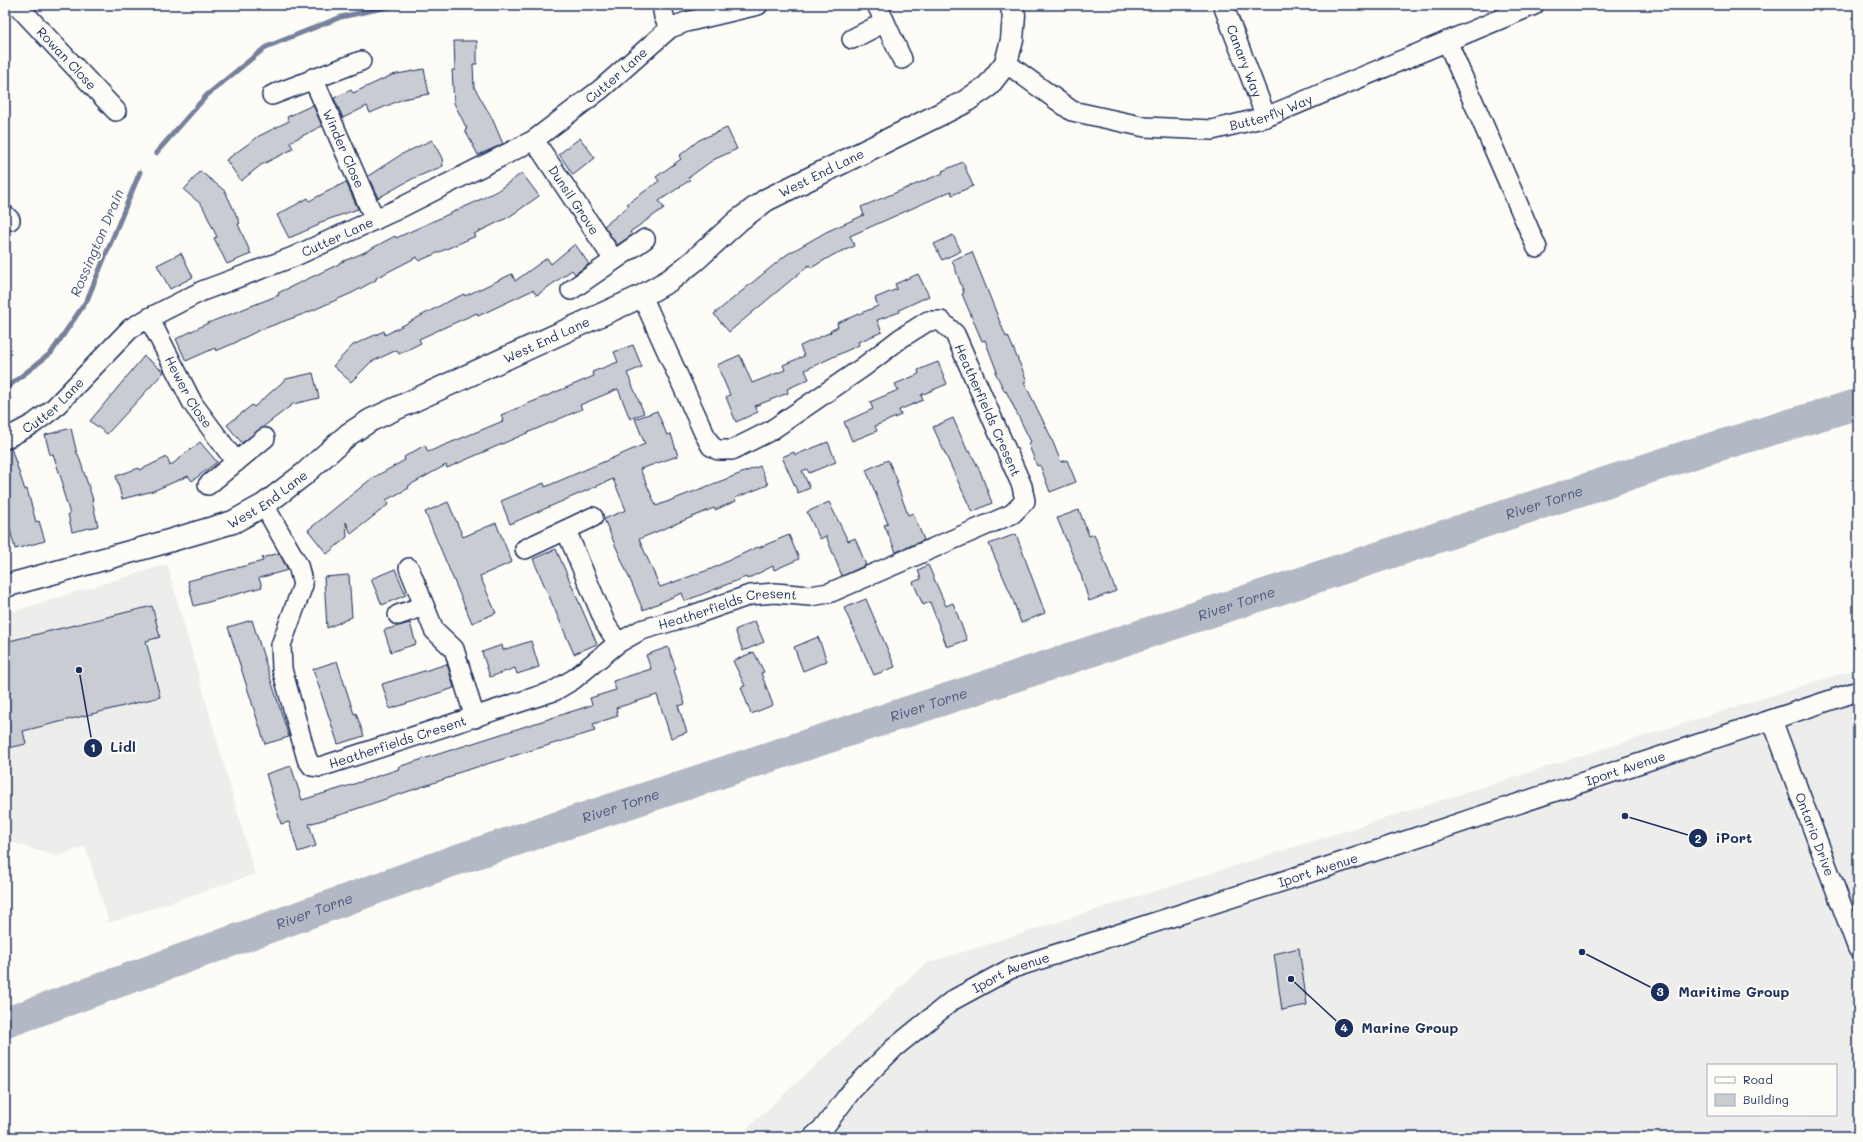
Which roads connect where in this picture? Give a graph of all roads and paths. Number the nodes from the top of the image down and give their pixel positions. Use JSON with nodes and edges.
{"nodes":[{"id":1,"x":17,"y":5,"type":"edge"},
{"id":2,"x":662,"y":5,"type":"edge"},
{"id":3,"x":758,"y":5,"type":"edge"},
{"id":4,"x":877,"y":5,"type":"edge"},
{"id":5,"x":1011,"y":5,"type":"edge"},
{"id":6,"x":1223,"y":5,"type":"edge"},
{"id":7,"x":1534,"y":5,"type":"edge"},
{"id":8,"x":885,"y":22,"type":"junction"},
{"id":9,"x":670,"y":28,"type":"junction"},
{"id":10,"x":852,"y":39,"type":"dead end"},
{"id":11,"x":1447,"y":41,"type":"junction"},
{"id":12,"x":902,"y":59,"type":"dead end"},
{"id":13,"x":361,"y":61,"type":"dead end"},
{"id":14,"x":1006,"y":63,"type":"junction"},
{"id":15,"x":313,"y":78,"type":"junction"},
{"id":16,"x":272,"y":95,"type":"dead end"},
{"id":17,"x":116,"y":111,"type":"dead end"},
{"id":18,"x":1266,"y":117,"type":"junction"},
{"id":19,"x":534,"y":140,"type":"junction"},
{"id":20,"x":375,"y":220,"type":"junction"},
{"id":21,"x":645,"y":239,"type":"dead end"},
{"id":22,"x":1537,"y":248,"type":"dead end"},
{"id":23,"x":614,"y":260,"type":"junction"},
{"id":24,"x":571,"y":290,"type":"dead end"},
{"id":25,"x":642,"y":296,"type":"junction"},
{"id":26,"x":149,"y":318,"type":"junction"},
{"id":27,"x":265,"y":438,"type":"dead end"},
{"id":28,"x":5,"y":439,"type":"edge"},
{"id":29,"x":236,"y":462,"type":"junction"},
{"id":30,"x":208,"y":485,"type":"dead end"},
{"id":31,"x":264,"y":505,"type":"junction"},
{"id":32,"x":593,"y":517,"type":"dead end"},
{"id":33,"x":566,"y":530,"type":"junction"},
{"id":34,"x":525,"y":549,"type":"dead end"},
{"id":35,"x":409,"y":568,"type":"dead end"},
{"id":36,"x":5,"y":586,"type":"edge"},
{"id":37,"x":424,"y":606,"type":"junction"},
{"id":38,"x":398,"y":615,"type":"dead end"},
{"id":39,"x":618,"y":643,"type":"junction"},
{"id":40,"x":1858,"y":691,"type":"edge"},
{"id":41,"x":475,"y":718,"type":"junction"},
{"id":42,"x":1772,"y":720,"type":"junction"},
{"id":43,"x":1858,"y":949,"type":"edge"},
{"id":44,"x":820,"y":1133,"type":"edge"}],
"edges":[{"from":1,"to":17,"type":"street","name":"Rowan Close"},
{"from":2,"to":9,"type":"street"},
{"from":3,"to":9,"type":"street"},
{"from":4,"to":8,"type":"street"},
{"from":5,"to":14,"type":"street","name":"West End Lane"},
{"from":6,"to":18,"type":"street","name":"Canary Way"},
{"from":7,"to":11,"type":"street","name":"Butterfly Way"},
{"from":8,"to":10,"type":"street"},
{"from":8,"to":12,"type":"street"},
{"from":9,"to":19,"type":"street","name":"Cutter Lane"},
{"from":11,"to":18,"type":"street","name":"Butterfly Way"},
{"from":11,"to":22,"type":"street"},
{"from":13,"to":15,"type":"street"},
{"from":14,"to":18,"type":"street","name":"Butterfly Way"},
{"from":14,"to":25,"type":"street","name":"West End Lane"},
{"from":15,"to":16,"type":"street"},
{"from":15,"to":20,"type":"street","name":"Winder Close"},
{"from":19,"to":20,"type":"street","name":"Cutter Lane"},
{"from":19,"to":23,"type":"street","name":"Dunsil Grove"},
{"from":20,"to":26,"type":"street","name":"Cutter Lane"},
{"from":21,"to":23,"type":"street"},
{"from":23,"to":24,"type":"street"},
{"from":25,"to":31,"type":"street","name":"West End Lane"},
{"from":25,"to":39,"type":"street","name":"Heatherfields Cresent"},
{"from":26,"to":28,"type":"street","name":"Cutter Lane"},
{"from":26,"to":29,"type":"street","name":"Hewer Close"},
{"from":27,"to":29,"type":"street"},
{"from":29,"to":30,"type":"street"},
{"from":31,"to":36,"type":"street","name":"West End Lane"},
{"from":31,"to":41,"type":"street","name":"Heatherfields Cresent"},
{"from":32,"to":33,"type":"street"},
{"from":33,"to":34,"type":"street"},
{"from":33,"to":39,"type":"street"},
{"from":35,"to":37,"type":"street","name":"Heatherfields Cresent"},
{"from":37,"to":38,"type":"street"},
{"from":37,"to":41,"type":"street","name":"Heatherfields Cresent"},
{"from":39,"to":41,"type":"street","name":"Heatherfields Cresent"},
{"from":40,"to":42,"type":"street","name":"Iport Avenue"},
{"from":42,"to":43,"type":"street","name":"Ontario Drive"},
{"from":42,"to":44,"type":"street","name":"Iport Avenue"}]}
